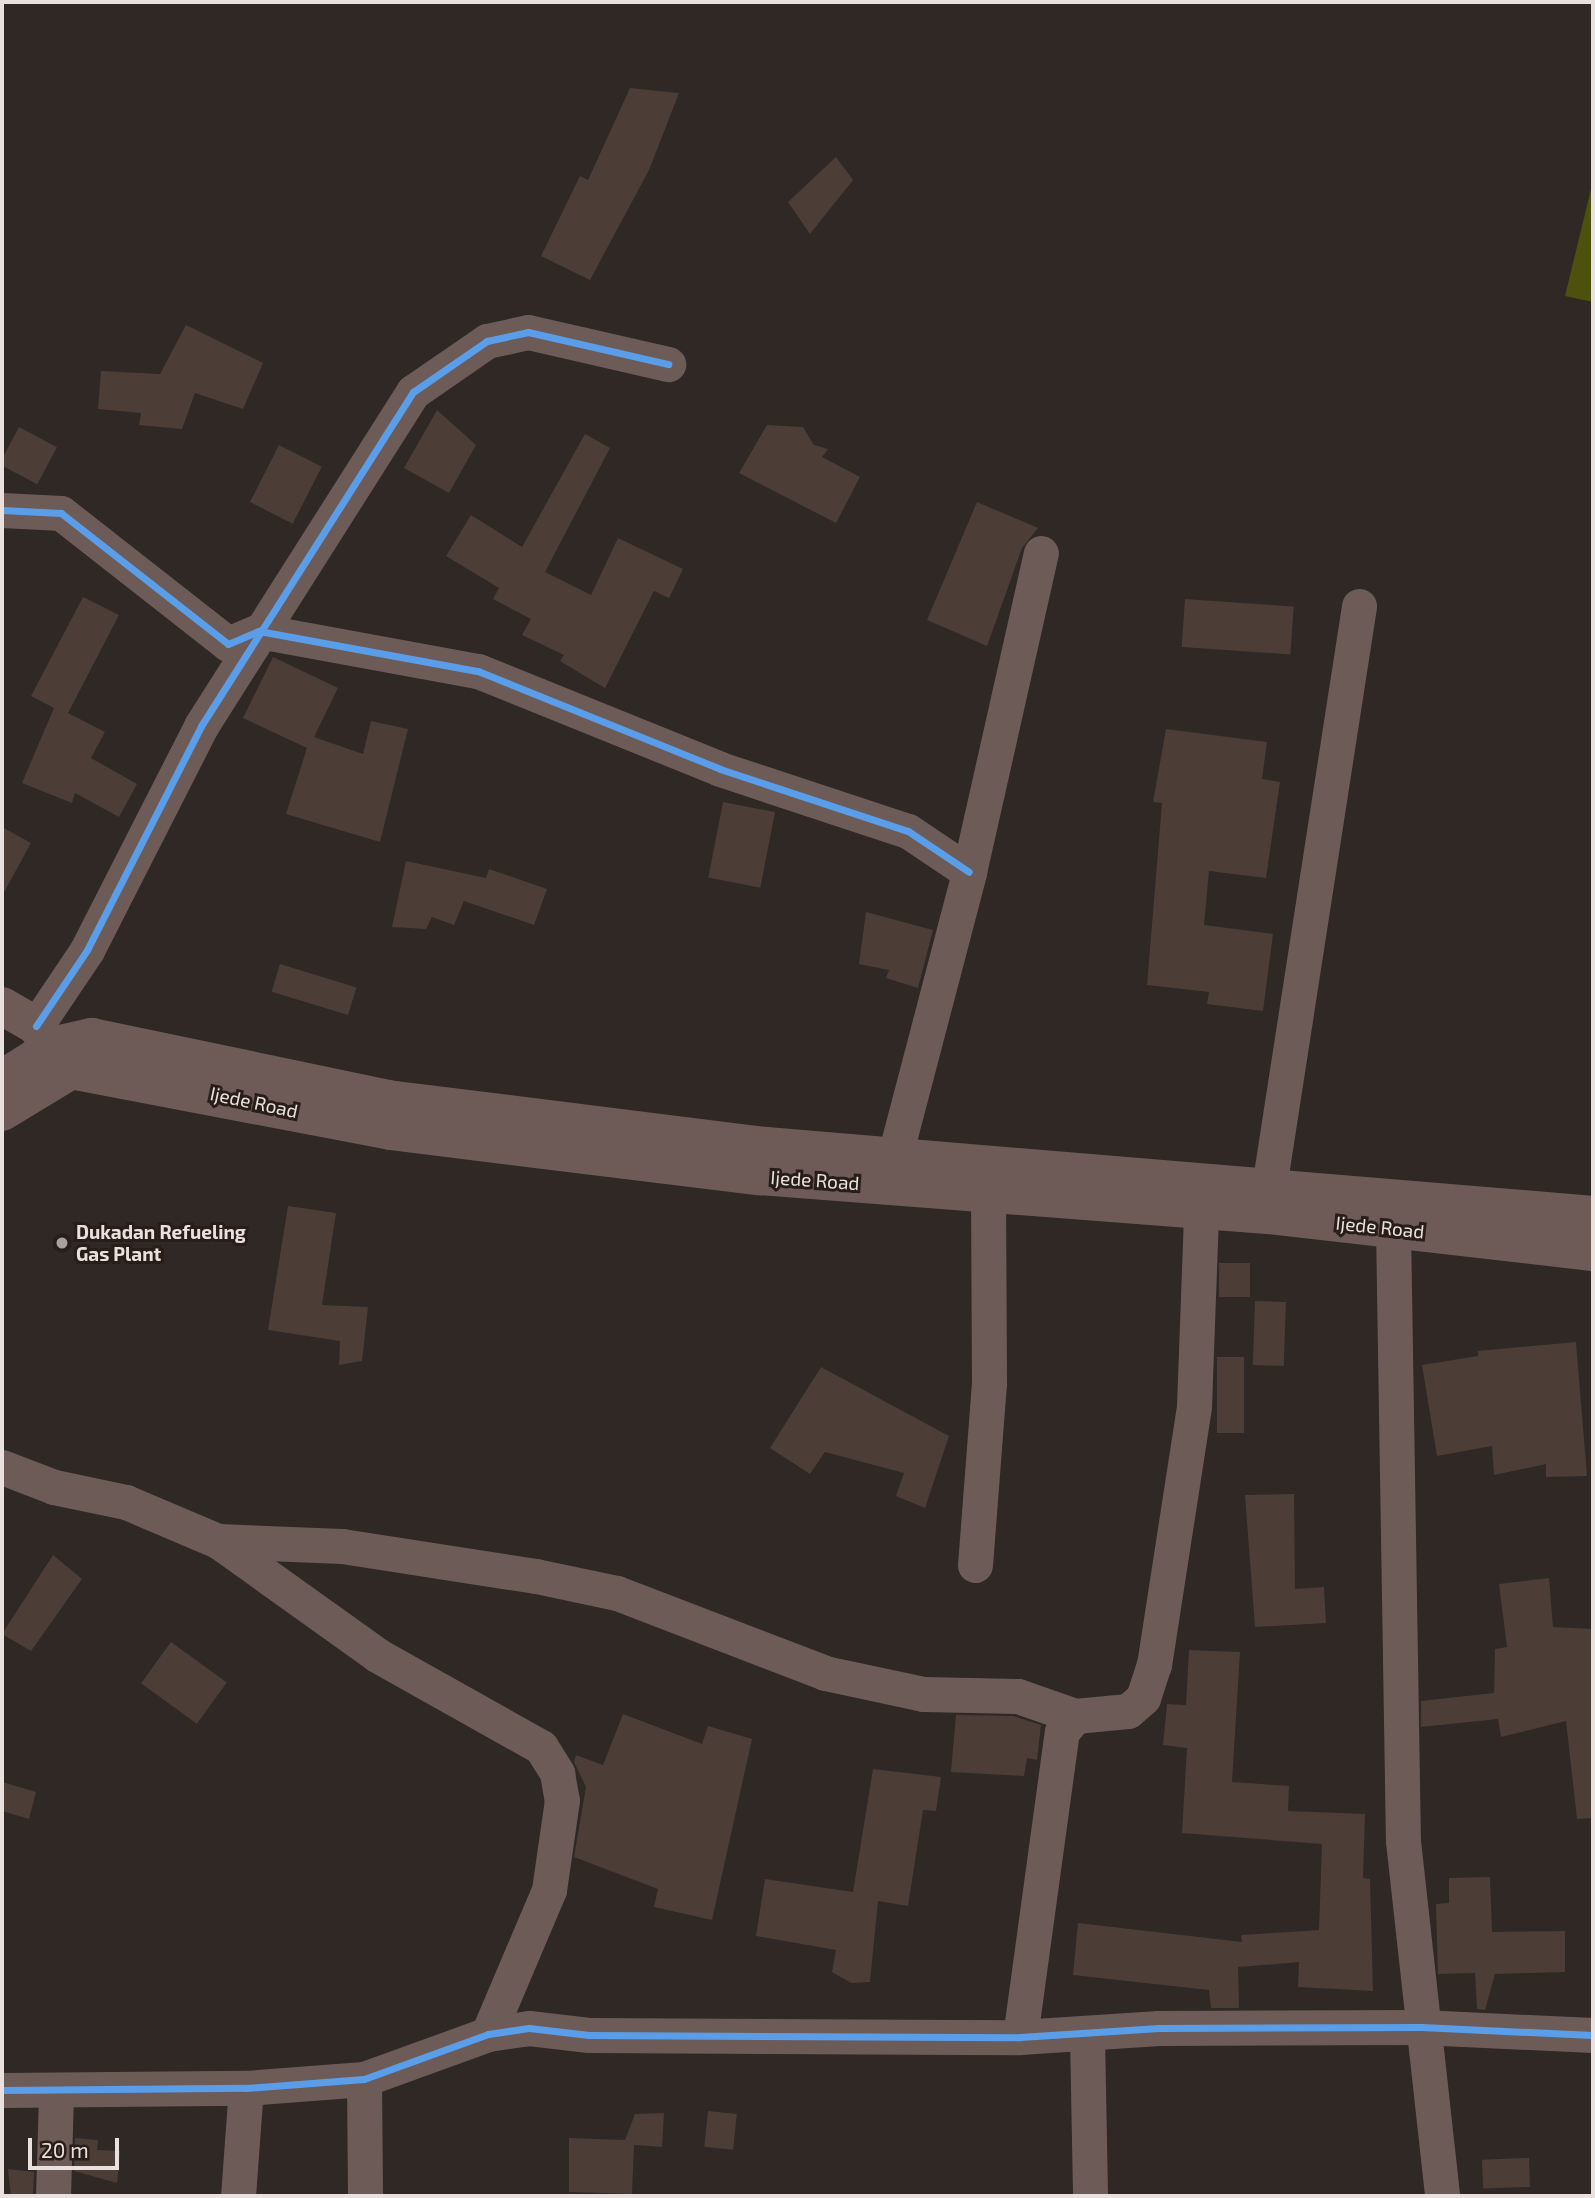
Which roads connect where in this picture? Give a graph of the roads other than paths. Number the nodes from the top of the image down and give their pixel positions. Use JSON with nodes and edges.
{"nodes":[{"id":1,"x":668,"y":364,"type":"dead end"},
{"id":2,"x":2,"y":510,"type":"edge"},
{"id":3,"x":1041,"y":553,"type":"dead end"},
{"id":4,"x":1359,"y":606,"type":"dead end"},
{"id":5,"x":259,"y":631,"type":"junction"},
{"id":6,"x":969,"y":872,"type":"junction"},
{"id":7,"x":2,"y":1006,"type":"edge"},
{"id":8,"x":54,"y":1047,"type":"junction"},
{"id":9,"x":2,"y":1079,"type":"edge"},
{"id":10,"x":2,"y":1112,"type":"edge"},
{"id":11,"x":895,"y":1155,"type":"junction"},
{"id":12,"x":989,"y":1179,"type":"junction"},
{"id":13,"x":1269,"y":1186,"type":"junction"},
{"id":14,"x":1200,"y":1214,"type":"junction"},
{"id":15,"x":1593,"y":1215,"type":"edge"},
{"id":16,"x":1393,"y":1228,"type":"junction"},
{"id":17,"x":1593,"y":1252,"type":"edge"},
{"id":18,"x":2,"y":1467,"type":"edge"},
{"id":19,"x":218,"y":1541,"type":"junction"},
{"id":20,"x":975,"y":1565,"type":"dead end"},
{"id":21,"x":1075,"y":1716,"type":"junction"},
{"id":22,"x":1422,"y":2027,"type":"junction"},
{"id":23,"x":488,"y":2034,"type":"junction"},
{"id":24,"x":1593,"y":2035,"type":"edge"},
{"id":25,"x":1087,"y":2036,"type":"junction"},
{"id":26,"x":1020,"y":2037,"type":"junction"},
{"id":27,"x":364,"y":2079,"type":"junction"},
{"id":28,"x":246,"y":2088,"type":"junction"},
{"id":29,"x":2,"y":2090,"type":"edge"},
{"id":30,"x":55,"y":2093,"type":"junction"},
{"id":31,"x":1439,"y":2191,"type":"edge"},
{"id":32,"x":53,"y":2196,"type":"edge"},
{"id":33,"x":239,"y":2196,"type":"edge"},
{"id":34,"x":365,"y":2196,"type":"edge"},
{"id":35,"x":1090,"y":2196,"type":"edge"}],
"edges":[{"from":1,"to":5,"type":"street"},
{"from":2,"to":5,"type":"street"},
{"from":3,"to":6,"type":"street"},
{"from":4,"to":13,"type":"street"},
{"from":5,"to":6,"type":"street"},
{"from":5,"to":8,"type":"street"},
{"from":6,"to":11,"type":"street"},
{"from":7,"to":8,"type":"main road","name":"Ijede Road"},
{"from":8,"to":9,"type":"main road"},
{"from":8,"to":10,"type":"main road"},
{"from":8,"to":11,"type":"main road","name":"Ijede Road"},
{"from":8,"to":12,"type":"main road","name":"Ijede Road"},
{"from":11,"to":12,"type":"main road","name":"Ijede Road"},
{"from":12,"to":13,"type":"main road","name":"Ijede Road"},
{"from":12,"to":14,"type":"main road","name":"Ijede Road"},
{"from":12,"to":20,"type":"street"},
{"from":13,"to":15,"type":"main road","name":"Ijede Road"},
{"from":14,"to":16,"type":"main road","name":"Ijede Road"},
{"from":14,"to":21,"type":"street"},
{"from":16,"to":17,"type":"main road","name":"Ijede Road"},
{"from":16,"to":22,"type":"street"},
{"from":18,"to":19,"type":"street"},
{"from":19,"to":21,"type":"street"},
{"from":19,"to":23,"type":"street"},
{"from":21,"to":26,"type":"street"},
{"from":22,"to":24,"type":"street"},
{"from":22,"to":25,"type":"street"},
{"from":22,"to":31,"type":"street"},
{"from":23,"to":26,"type":"street"},
{"from":23,"to":27,"type":"street"},
{"from":25,"to":26,"type":"street"},
{"from":25,"to":35,"type":"street"},
{"from":27,"to":28,"type":"street"},
{"from":27,"to":34,"type":"street"},
{"from":28,"to":30,"type":"street"},
{"from":28,"to":33,"type":"street"},
{"from":29,"to":30,"type":"street"},
{"from":30,"to":32,"type":"street"}]}
